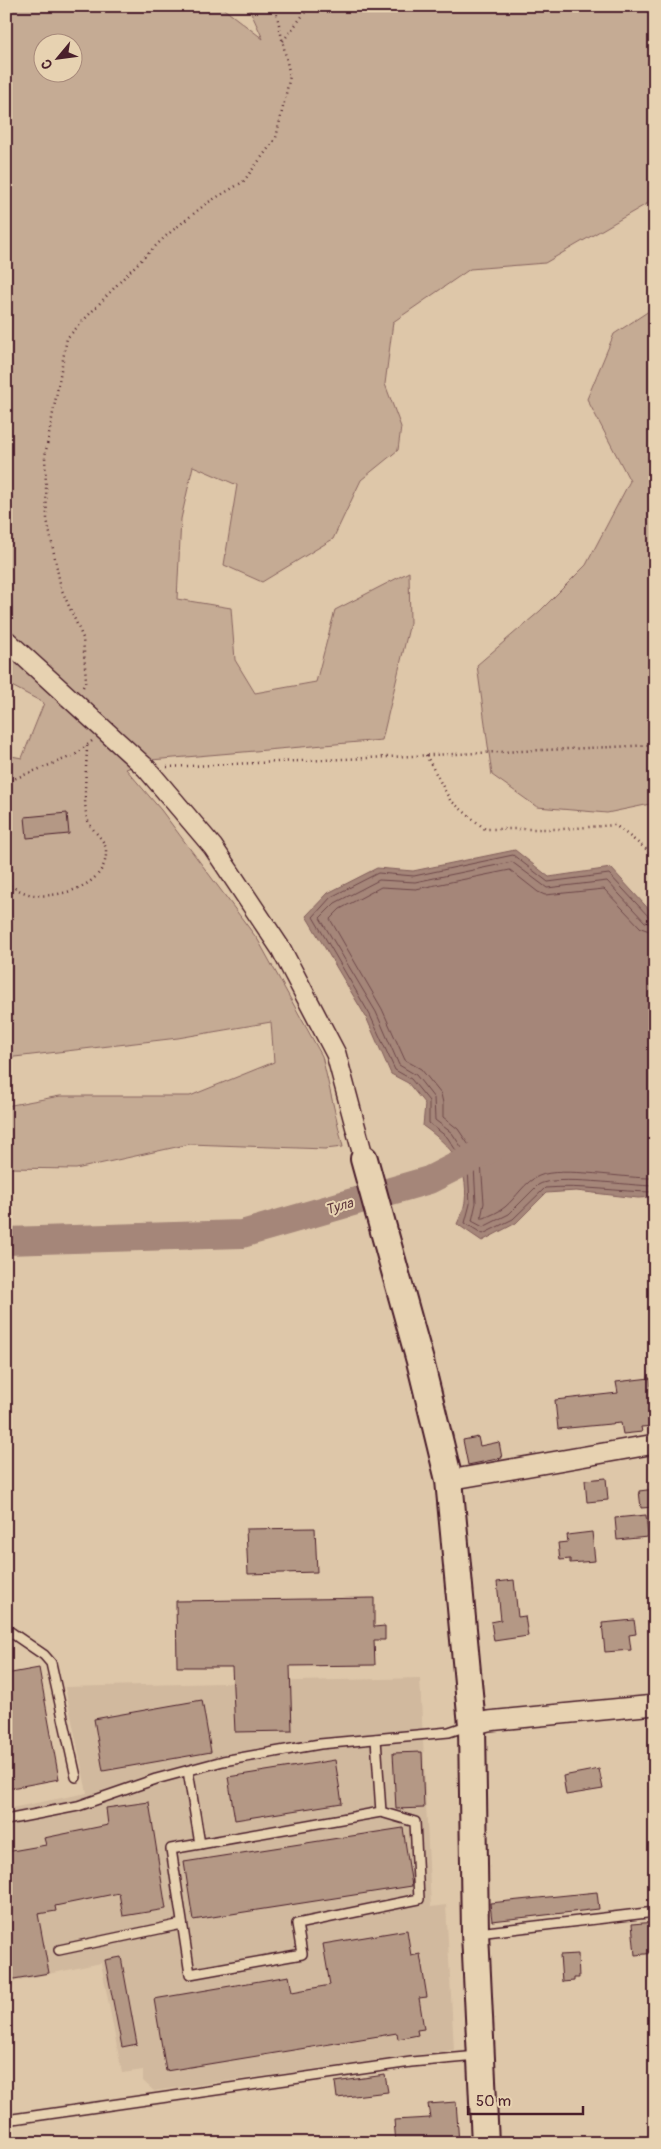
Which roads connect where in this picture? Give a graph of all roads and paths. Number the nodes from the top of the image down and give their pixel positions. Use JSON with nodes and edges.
{"nodes":[{"id":1,"x":275,"y":6,"type":"edge"},
{"id":2,"x":310,"y":6,"type":"edge"},
{"id":3,"x":282,"y":41,"type":"junction"},
{"id":4,"x":6,"y":640,"type":"edge"},
{"id":5,"x":74,"y":702,"type":"junction"},
{"id":6,"x":104,"y":730,"type":"junction"},
{"id":7,"x":87,"y":744,"type":"junction"},
{"id":8,"x":655,"y":746,"type":"edge"},
{"id":9,"x":426,"y":755,"type":"junction"},
{"id":10,"x":146,"y":768,"type":"junction"},
{"id":11,"x":6,"y":782,"type":"edge"},
{"id":12,"x":655,"y":856,"type":"edge"},
{"id":13,"x":6,"y":883,"type":"edge"},
{"id":14,"x":364,"y":1159,"type":"joint"},
{"id":15,"x":655,"y":1444,"type":"edge"},
{"id":16,"x":449,"y":1480,"type":"junction"},
{"id":17,"x":6,"y":1629,"type":"edge"},
{"id":18,"x":652,"y":1708,"type":"edge"},
{"id":19,"x":472,"y":1725,"type":"junction"},
{"id":20,"x":376,"y":1739,"type":"junction"},
{"id":21,"x":188,"y":1771,"type":"junction"},
{"id":22,"x":76,"y":1778,"type":"dead end"},
{"id":23,"x":381,"y":1812,"type":"junction"},
{"id":24,"x":6,"y":1820,"type":"edge"},
{"id":25,"x":200,"y":1844,"type":"junction"},
{"id":26,"x":655,"y":1912,"type":"edge"},
{"id":27,"x":182,"y":1924,"type":"junction"},
{"id":28,"x":475,"y":1933,"type":"junction"},
{"id":29,"x":59,"y":1950,"type":"dead end"},
{"id":30,"x":480,"y":2056,"type":"junction"},
{"id":31,"x":6,"y":2120,"type":"edge"},
{"id":32,"x":485,"y":2143,"type":"edge"}],
"edges":[{"from":1,"to":3,"type":"path"},
{"from":2,"to":3,"type":"path"},
{"from":3,"to":5,"type":"path"},
{"from":4,"to":5,"type":"street"},
{"from":5,"to":6,"type":"street"},
{"from":6,"to":7,"type":"path"},
{"from":6,"to":10,"type":"street"},
{"from":7,"to":11,"type":"path"},
{"from":7,"to":13,"type":"path"},
{"from":8,"to":9,"type":"path"},
{"from":9,"to":10,"type":"path"},
{"from":9,"to":12,"type":"path"},
{"from":10,"to":14,"type":"street"},
{"from":14,"to":16,"type":"street"},
{"from":15,"to":16,"type":"street"},
{"from":16,"to":19,"type":"street"},
{"from":17,"to":22,"type":"lane"},
{"from":18,"to":19,"type":"street"},
{"from":19,"to":20,"type":"lane"},
{"from":19,"to":28,"type":"street"},
{"from":20,"to":21,"type":"lane"},
{"from":20,"to":23,"type":"lane"},
{"from":21,"to":24,"type":"lane"},
{"from":21,"to":25,"type":"lane"},
{"from":23,"to":25,"type":"lane"},
{"from":23,"to":27,"type":"lane"},
{"from":25,"to":27,"type":"lane"},
{"from":26,"to":28,"type":"lane"},
{"from":27,"to":29,"type":"lane"},
{"from":28,"to":30,"type":"street"},
{"from":30,"to":31,"type":"lane"},
{"from":30,"to":32,"type":"street"}]}
